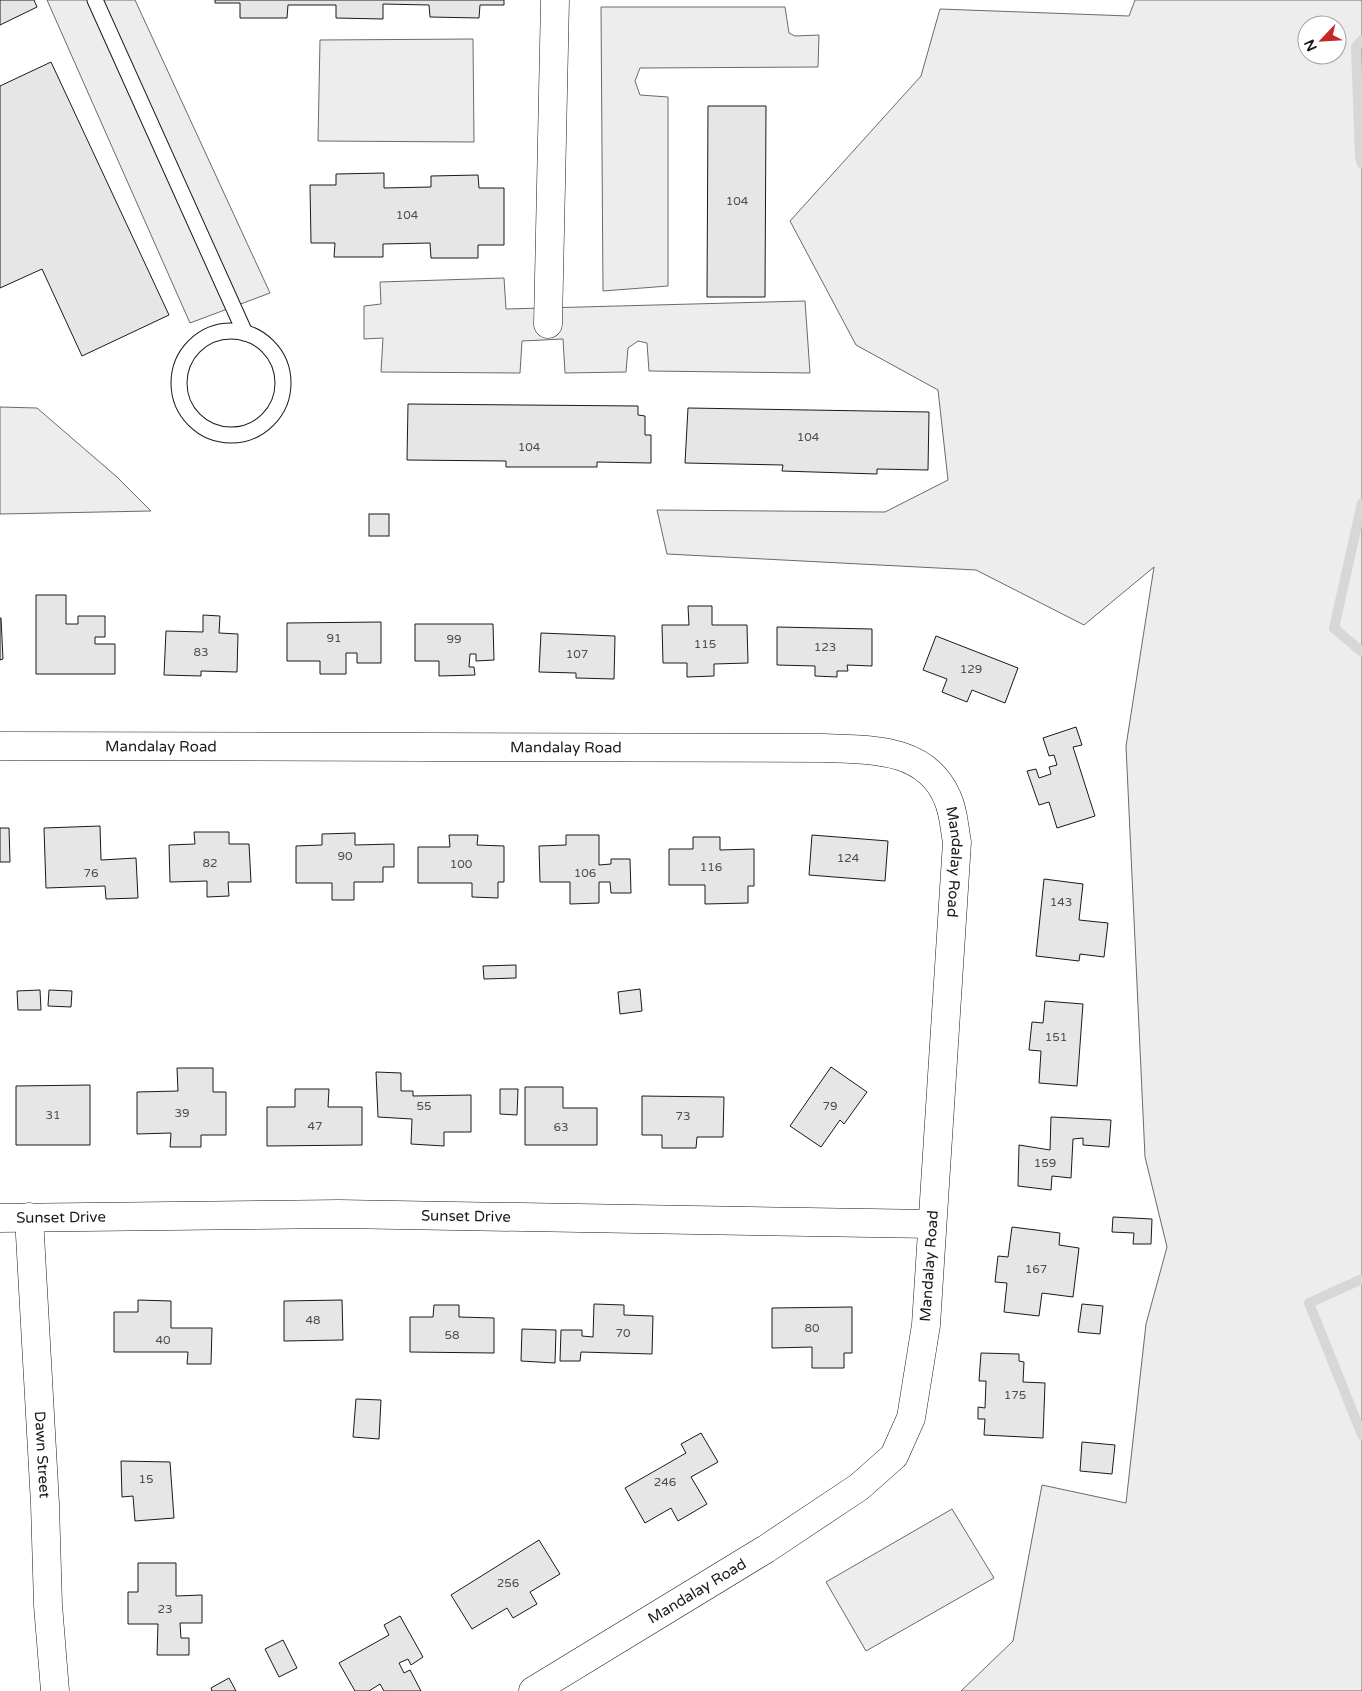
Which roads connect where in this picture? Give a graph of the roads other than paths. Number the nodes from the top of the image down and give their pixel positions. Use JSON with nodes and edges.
{"nodes":[{"id":1,"x":95,"y":0,"type":"edge"},
{"id":2,"x":554,"y":0,"type":"edge"},
{"id":3,"x":548,"y":324,"type":"dead end"},
{"id":4,"x":246,"y":333,"type":"junction"},
{"id":5,"x":0,"y":746,"type":"edge"},
{"id":6,"x":29,"y":1217,"type":"junction"},
{"id":7,"x":0,"y":1218,"type":"edge"},
{"id":8,"x":932,"y":1224,"type":"junction"},
{"id":9,"x":55,"y":1691,"type":"edge"},
{"id":10,"x":533,"y":1691,"type":"edge"}],
"edges":[{"from":1,"to":4,"type":"lane"},
{"from":2,"to":3,"type":"street"},
{"from":4,"to":4,"type":"lane"},
{"from":5,"to":8,"type":"street","name":"Mandalay Road"},
{"from":6,"to":7,"type":"street","name":"Sunset Drive"},
{"from":6,"to":8,"type":"street","name":"Sunset Drive"},
{"from":6,"to":9,"type":"street","name":"Dawn Street"},
{"from":8,"to":10,"type":"street","name":"Mandalay Road"}]}
